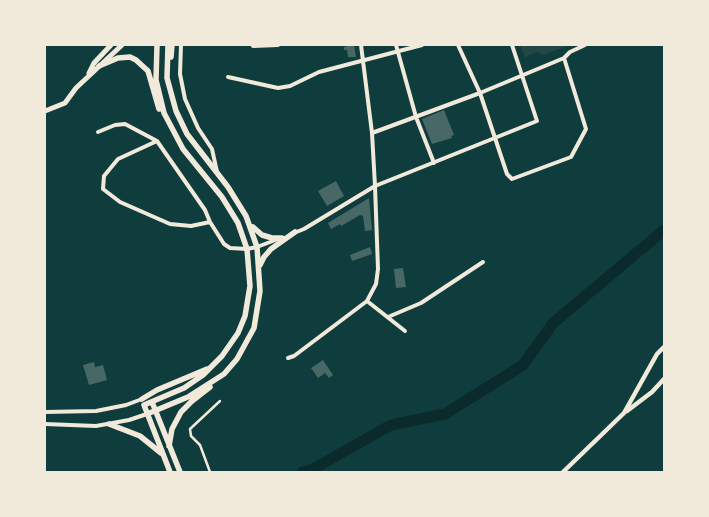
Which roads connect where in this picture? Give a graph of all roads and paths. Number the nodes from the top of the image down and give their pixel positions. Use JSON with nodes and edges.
{"nodes":[{"id":1,"x":110,"y":45,"type":"edge"},
{"id":2,"x":122,"y":45,"type":"edge"},
{"id":3,"x":157,"y":45,"type":"edge"},
{"id":4,"x":168,"y":45,"type":"edge"},
{"id":5,"x":172,"y":45,"type":"edge"},
{"id":6,"x":181,"y":45,"type":"edge"},
{"id":7,"x":278,"y":45,"type":"edge"},
{"id":8,"x":362,"y":45,"type":"edge"},
{"id":9,"x":396,"y":45,"type":"edge"},
{"id":10,"x":422,"y":45,"type":"edge"},
{"id":11,"x":458,"y":45,"type":"edge"},
{"id":12,"x":512,"y":45,"type":"edge"},
{"id":13,"x":585,"y":45,"type":"edge"},
{"id":14,"x":253,"y":46,"type":"dead end"},
{"id":15,"x":259,"y":46,"type":"edge"},
{"id":16,"x":398,"y":52,"type":"junction"},
{"id":17,"x":564,"y":58,"type":"junction"},
{"id":18,"x":364,"y":61,"type":"junction"},
{"id":19,"x":167,"y":63,"type":"junction"},
{"id":20,"x":99,"y":66,"type":"junction"},
{"id":21,"x":523,"y":75,"type":"junction"},
{"id":22,"x":87,"y":78,"type":"junction"},
{"id":23,"x":228,"y":78,"type":"dead end"},
{"id":24,"x":480,"y":93,"type":"junction"},
{"id":25,"x":45,"y":111,"type":"edge"},
{"id":26,"x":164,"y":113,"type":"junction"},
{"id":27,"x":416,"y":117,"type":"junction"},
{"id":28,"x":98,"y":132,"type":"dead end"},
{"id":29,"x":372,"y":134,"type":"junction"},
{"id":30,"x":495,"y":138,"type":"junction"},
{"id":31,"x":156,"y":141,"type":"junction"},
{"id":32,"x":434,"y":163,"type":"junction"},
{"id":33,"x":218,"y":174,"type":"junction"},
{"id":34,"x":376,"y":186,"type":"junction"},
{"id":35,"x":210,"y":222,"type":"junction"},
{"id":36,"x":249,"y":223,"type":"junction"},
{"id":37,"x":295,"y":232,"type":"junction"},
{"id":38,"x":282,"y":238,"type":"junction"},
{"id":39,"x":257,"y":247,"type":"junction"},
{"id":40,"x":247,"y":249,"type":"junction"},
{"id":41,"x":483,"y":262,"type":"dead end"},
{"id":42,"x":260,"y":267,"type":"junction"},
{"id":43,"x":367,"y":301,"type":"junction"},
{"id":44,"x":388,"y":317,"type":"junction"},
{"id":45,"x":405,"y":331,"type":"dead end"},
{"id":46,"x":664,"y":347,"type":"edge"},
{"id":47,"x":288,"y":358,"type":"dead end"},
{"id":48,"x":214,"y":366,"type":"junction"},
{"id":49,"x":224,"y":374,"type":"junction"},
{"id":50,"x":664,"y":379,"type":"edge"},
{"id":51,"x":220,"y":401,"type":"dead end"},
{"id":52,"x":143,"y":402,"type":"junction"},
{"id":53,"x":152,"y":402,"type":"junction"},
{"id":54,"x":156,"y":411,"type":"junction"},
{"id":55,"x":45,"y":412,"type":"edge"},
{"id":56,"x":624,"y":413,"type":"junction"},
{"id":57,"x":147,"y":414,"type":"junction"},
{"id":58,"x":45,"y":424,"type":"edge"},
{"id":59,"x":109,"y":424,"type":"junction"},
{"id":60,"x":169,"y":446,"type":"junction"},
{"id":61,"x":164,"y":456,"type":"junction"},
{"id":62,"x":170,"y":472,"type":"edge"},
{"id":63,"x":180,"y":472,"type":"edge"},
{"id":64,"x":210,"y":472,"type":"edge"},
{"id":65,"x":563,"y":472,"type":"edge"}],
"edges":[{"from":1,"to":22,"type":"main road"},
{"from":2,"to":20,"type":"main road"},
{"from":3,"to":26,"type":"main road"},
{"from":4,"to":19,"type":"main road"},
{"from":5,"to":19,"type":"main road"},
{"from":6,"to":33,"type":"street"},
{"from":7,"to":15,"type":"street"},
{"from":8,"to":18,"type":"street"},
{"from":9,"to":16,"type":"street"},
{"from":10,"to":16,"type":"street"},
{"from":11,"to":24,"type":"street"},
{"from":12,"to":21,"type":"street"},
{"from":13,"to":17,"type":"street"},
{"from":14,"to":15,"type":"street"},
{"from":16,"to":18,"type":"street"},
{"from":16,"to":27,"type":"street"},
{"from":17,"to":21,"type":"street"},
{"from":17,"to":30,"type":"street"},
{"from":18,"to":23,"type":"street"},
{"from":18,"to":29,"type":"street"},
{"from":19,"to":33,"type":"main road"},
{"from":20,"to":22,"type":"main road"},
{"from":20,"to":26,"type":"main road"},
{"from":21,"to":24,"type":"street"},
{"from":21,"to":30,"type":"street"},
{"from":22,"to":25,"type":"main road"},
{"from":24,"to":27,"type":"street"},
{"from":24,"to":30,"type":"street"},
{"from":26,"to":40,"type":"main road"},
{"from":27,"to":29,"type":"street"},
{"from":27,"to":32,"type":"street"},
{"from":28,"to":31,"type":"street"},
{"from":29,"to":34,"type":"street"},
{"from":30,"to":32,"type":"street"},
{"from":31,"to":35,"type":"street"},
{"from":31,"to":35,"type":"street"},
{"from":32,"to":34,"type":"street"},
{"from":33,"to":36,"type":"main road"},
{"from":34,"to":37,"type":"street"},
{"from":34,"to":43,"type":"street"},
{"from":35,"to":40,"type":"street"},
{"from":36,"to":38,"type":"main road"},
{"from":36,"to":39,"type":"main road"},
{"from":37,"to":38,"type":"street"},
{"from":37,"to":42,"type":"main road"},
{"from":38,"to":39,"type":"street"},
{"from":39,"to":40,"type":"street"},
{"from":39,"to":42,"type":"main road"},
{"from":40,"to":48,"type":"main road"},
{"from":41,"to":44,"type":"street"},
{"from":42,"to":49,"type":"main road"},
{"from":43,"to":44,"type":"street"},
{"from":43,"to":47,"type":"street"},
{"from":44,"to":45,"type":"street"},
{"from":46,"to":56,"type":"street"},
{"from":48,"to":52,"type":"main road"},
{"from":48,"to":53,"type":"main road"},
{"from":49,"to":54,"type":"main road"},
{"from":49,"to":60,"type":"main road"},
{"from":50,"to":56,"type":"street"},
{"from":51,"to":64,"type":"street"},
{"from":52,"to":53,"type":"main road"},
{"from":52,"to":55,"type":"street"},
{"from":52,"to":57,"type":"main road"},
{"from":53,"to":54,"type":"main road"},
{"from":54,"to":57,"type":"main road"},
{"from":54,"to":60,"type":"main road"},
{"from":56,"to":65,"type":"street"},
{"from":57,"to":59,"type":"street"},
{"from":57,"to":61,"type":"main road"},
{"from":58,"to":59,"type":"street"},
{"from":59,"to":61,"type":"main road"},
{"from":60,"to":63,"type":"main road"},
{"from":61,"to":62,"type":"main road"}]}
